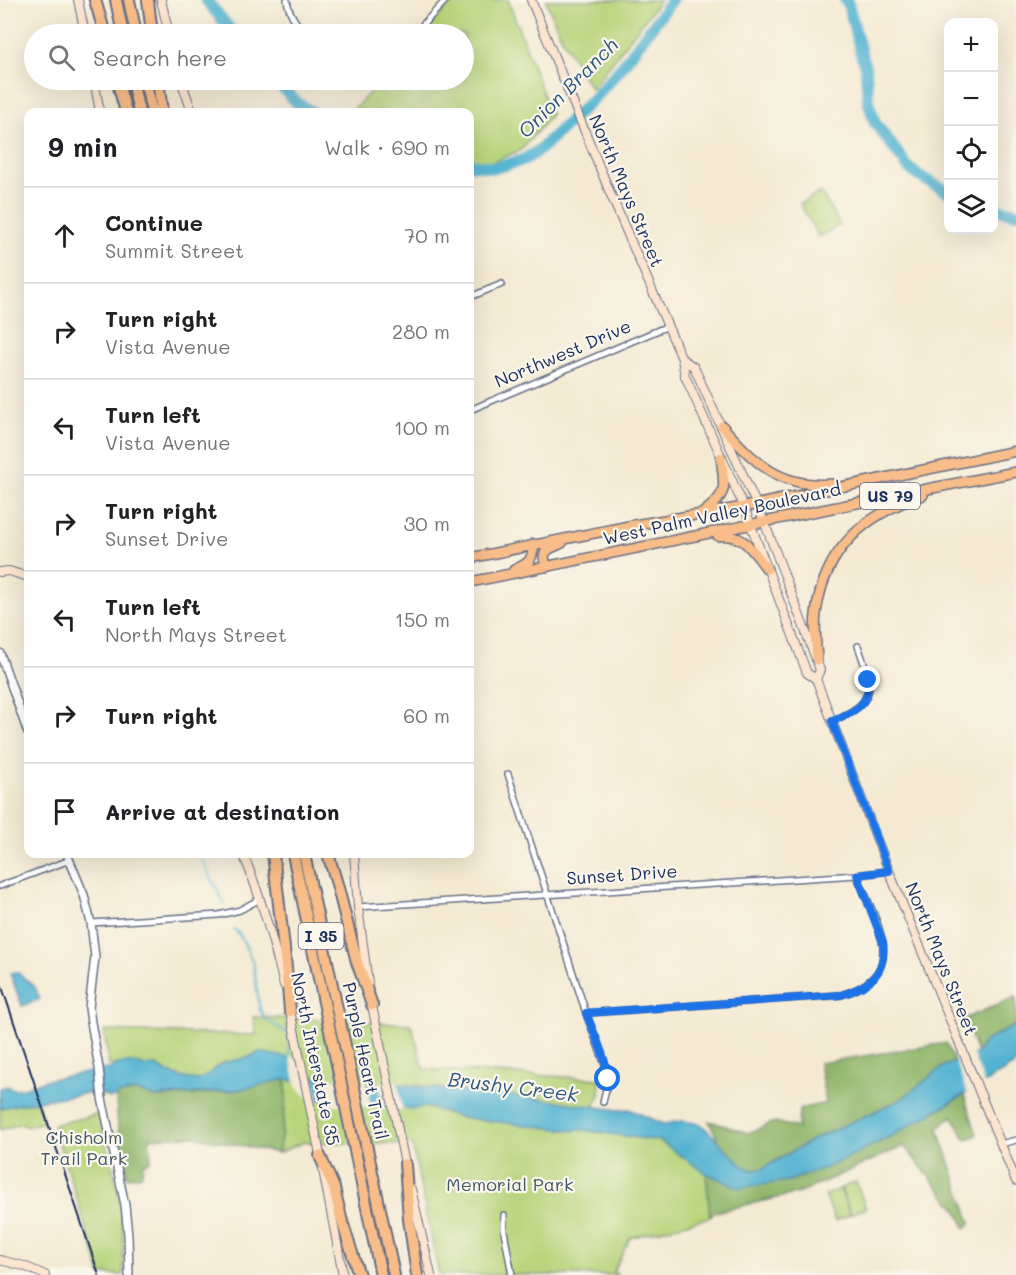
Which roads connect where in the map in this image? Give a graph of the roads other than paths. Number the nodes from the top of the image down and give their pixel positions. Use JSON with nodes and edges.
{"nodes":[{"id":1,"x":78,"y":0,"type":"edge"},
{"id":2,"x":95,"y":0,"type":"edge"},
{"id":3,"x":116,"y":0,"type":"edge"},
{"id":4,"x":129,"y":0,"type":"edge"},
{"id":5,"x":148,"y":0,"type":"edge"},
{"id":6,"x":161,"y":0,"type":"edge"},
{"id":7,"x":287,"y":0,"type":"edge"},
{"id":8,"x":446,"y":0,"type":"edge"},
{"id":9,"x":531,"y":0,"type":"edge"},
{"id":10,"x":83,"y":24,"type":"edge"},
{"id":11,"x":102,"y":24,"type":"edge"},
{"id":12,"x":121,"y":24,"type":"edge"},
{"id":13,"x":134,"y":24,"type":"edge"},
{"id":14,"x":151,"y":24,"type":"edge"},
{"id":15,"x":167,"y":24,"type":"edge"},
{"id":16,"x":297,"y":24,"type":"edge"},
{"id":17,"x":423,"y":24,"type":"edge"},
{"id":18,"x":96,"y":90,"type":"edge"},
{"id":19,"x":120,"y":90,"type":"edge"},
{"id":20,"x":134,"y":90,"type":"edge"},
{"id":21,"x":147,"y":90,"type":"edge"},
{"id":22,"x":159,"y":90,"type":"edge"},
{"id":23,"x":184,"y":90,"type":"edge"},
{"id":24,"x":99,"y":108,"type":"edge"},
{"id":25,"x":125,"y":108,"type":"edge"},
{"id":26,"x":138,"y":108,"type":"edge"},
{"id":27,"x":151,"y":108,"type":"edge"},
{"id":28,"x":162,"y":108,"type":"edge"},
{"id":29,"x":191,"y":108,"type":"edge"},
{"id":30,"x":502,"y":284,"type":"dead end"},
{"id":31,"x":474,"y":295,"type":"edge"},
{"id":32,"x":668,"y":326,"type":"junction"},
{"id":33,"x":682,"y":358,"type":"junction"},
{"id":34,"x":474,"y":408,"type":"edge"},
{"id":35,"x":722,"y":426,"type":"junction"},
{"id":36,"x":1016,"y":452,"type":"edge"},
{"id":37,"x":721,"y":457,"type":"junction"},
{"id":38,"x":1016,"y":472,"type":"edge"},
{"id":39,"x":875,"y":479,"type":"junction"},
{"id":40,"x":956,"y":483,"type":"junction"},
{"id":41,"x":756,"y":504,"type":"junction"},
{"id":42,"x":744,"y":507,"type":"junction"},
{"id":43,"x":703,"y":513,"type":"junction"},
{"id":44,"x":764,"y":521,"type":"junction"},
{"id":45,"x":750,"y":524,"type":"junction"},
{"id":46,"x":576,"y":537,"type":"junction"},
{"id":47,"x":694,"y":537,"type":"junction"},
{"id":48,"x":534,"y":544,"type":"junction"},
{"id":49,"x":474,"y":557,"type":"edge"},
{"id":50,"x":546,"y":567,"type":"junction"},
{"id":51,"x":767,"y":569,"type":"junction"},
{"id":52,"x":0,"y":572,"type":"edge"},
{"id":53,"x":504,"y":575,"type":"junction"},
{"id":54,"x":24,"y":576,"type":"edge"},
{"id":55,"x":474,"y":581,"type":"edge"},
{"id":56,"x":858,"y":646,"type":"dead end"},
{"id":57,"x":0,"y":653,"type":"edge"},
{"id":58,"x":817,"y":660,"type":"junction"},
{"id":59,"x":816,"y":679,"type":"junction"},
{"id":60,"x":832,"y":721,"type":"junction"},
{"id":61,"x":24,"y":722,"type":"edge"},
{"id":62,"x":508,"y":774,"type":"dead end"},
{"id":63,"x":67,"y":858,"type":"edge"},
{"id":64,"x":69,"y":858,"type":"edge"},
{"id":65,"x":245,"y":858,"type":"edge"},
{"id":66,"x":273,"y":858,"type":"edge"},
{"id":67,"x":294,"y":858,"type":"edge"},
{"id":68,"x":305,"y":858,"type":"edge"},
{"id":69,"x":329,"y":858,"type":"edge"},
{"id":70,"x":354,"y":858,"type":"edge"},
{"id":71,"x":889,"y":871,"type":"junction"},
{"id":72,"x":857,"y":875,"type":"junction"},
{"id":73,"x":0,"y":886,"type":"edge"},
{"id":74,"x":548,"y":895,"type":"junction"},
{"id":75,"x":260,"y":899,"type":"junction"},
{"id":76,"x":358,"y":907,"type":"junction"},
{"id":77,"x":91,"y":923,"type":"junction"},
{"id":78,"x":373,"y":1009,"type":"junction"},
{"id":79,"x":586,"y":1013,"type":"junction"},
{"id":80,"x":291,"y":1014,"type":"junction"},
{"id":81,"x":603,"y":1102,"type":"dead end"},
{"id":82,"x":1016,"y":1140,"type":"edge"},
{"id":83,"x":1001,"y":1144,"type":"junction"},
{"id":84,"x":320,"y":1156,"type":"junction"},
{"id":85,"x":404,"y":1161,"type":"junction"},
{"id":86,"x":1016,"y":1181,"type":"edge"},
{"id":87,"x":504,"y":1215,"type":"dead end"},
{"id":88,"x":0,"y":1260,"type":"edge"},
{"id":89,"x":45,"y":1275,"type":"edge"},
{"id":90,"x":129,"y":1275,"type":"edge"},
{"id":91,"x":343,"y":1275,"type":"edge"},
{"id":92,"x":359,"y":1275,"type":"edge"},
{"id":93,"x":381,"y":1275,"type":"edge"},
{"id":94,"x":394,"y":1275,"type":"edge"},
{"id":95,"x":417,"y":1275,"type":"edge"},
{"id":96,"x":431,"y":1275,"type":"edge"},
{"id":97,"x":512,"y":1275,"type":"edge"}],
"edges":[{"from":1,"to":10,"type":"main road"},
{"from":2,"to":11,"type":"highway"},
{"from":3,"to":12,"type":"highway"},
{"from":4,"to":13,"type":"highway"},
{"from":5,"to":14,"type":"highway"},
{"from":6,"to":15,"type":"main road"},
{"from":7,"to":16,"type":"street"},
{"from":8,"to":17,"type":"street"},
{"from":9,"to":32,"type":"main road","name":"North Mays Street"},
{"from":18,"to":24,"type":"main road"},
{"from":19,"to":25,"type":"highway"},
{"from":20,"to":26,"type":"highway"},
{"from":21,"to":27,"type":"highway"},
{"from":22,"to":28,"type":"highway"},
{"from":23,"to":29,"type":"main road"},
{"from":30,"to":31,"type":"street"},
{"from":32,"to":33,"type":"main road","name":"North Mays Street"},
{"from":32,"to":34,"type":"street","name":"Northwest Drive"},
{"from":33,"to":35,"type":"main road","name":"North Mays Street"},
{"from":33,"to":37,"type":"main road","name":"North Mays Street"},
{"from":35,"to":39,"type":"highway"},
{"from":35,"to":41,"type":"main road","name":"North Mays Street"},
{"from":36,"to":39,"type":"highway","number":"US 79"},
{"from":37,"to":42,"type":"main road","name":"North Mays Street"},
{"from":37,"to":43,"type":"highway"},
{"from":38,"to":40,"type":"highway","name":"West Palm Valley Boulevard","number":"US 79"},
{"from":39,"to":41,"type":"highway","name":"West Palm Valley Boulevard","number":"US 79"},
{"from":40,"to":44,"type":"highway","name":"West Palm Valley Boulevard","number":"US 79"},
{"from":40,"to":58,"type":"highway"},
{"from":41,"to":42,"type":"highway","name":"West Palm Valley Boulevard","number":"US 79"},
{"from":41,"to":44,"type":"main road","name":"North Mays Street"},
{"from":42,"to":43,"type":"highway","name":"West Palm Valley Boulevard","number":"US 79"},
{"from":42,"to":45,"type":"main road","name":"North Mays Street"},
{"from":43,"to":46,"type":"highway","name":"West Palm Valley Boulevard","number":"US 79"},
{"from":44,"to":45,"type":"highway","name":"West Palm Valley Boulevard","number":"US 79"},
{"from":44,"to":58,"type":"main road","name":"North Mays Street"},
{"from":45,"to":47,"type":"highway","name":"West Palm Valley Boulevard","number":"US 79"},
{"from":45,"to":51,"type":"main road","name":"North Mays Street"},
{"from":46,"to":48,"type":"highway","name":"West Palm Valley Boulevard","number":"US 79"},
{"from":46,"to":50,"type":"highway"},
{"from":47,"to":50,"type":"highway","name":"West Palm Valley Boulevard","number":"US 79"},
{"from":47,"to":51,"type":"highway"},
{"from":48,"to":49,"type":"highway","name":"West Palm Valley Boulevard","number":"US 79"},
{"from":48,"to":53,"type":"highway"},
{"from":50,"to":53,"type":"highway","name":"West Palm Valley Boulevard","number":"US 79"},
{"from":51,"to":59,"type":"main road","name":"North Mays Street"},
{"from":52,"to":54,"type":"main road"},
{"from":53,"to":55,"type":"highway","name":"West Palm Valley Boulevard","number":"US 79"},
{"from":56,"to":60,"type":"street"},
{"from":57,"to":61,"type":"street"},
{"from":58,"to":59,"type":"main road","name":"North Mays Street"},
{"from":59,"to":60,"type":"main road","name":"North Mays Street"},
{"from":60,"to":71,"type":"main road","name":"North Mays Street"},
{"from":62,"to":74,"type":"street"},
{"from":63,"to":73,"type":"street"},
{"from":64,"to":77,"type":"street"},
{"from":65,"to":75,"type":"main road","name":"North Interstate 35"},
{"from":66,"to":80,"type":"highway"},
{"from":67,"to":93,"type":"highway","name":"Purple Heart Trail","number":"I 35"},
{"from":68,"to":94,"type":"highway","name":"Purple Heart Trail","number":"I 35"},
{"from":69,"to":78,"type":"highway"},
{"from":70,"to":76,"type":"main road"},
{"from":71,"to":72,"type":"street","name":"Sunset Drive"},
{"from":71,"to":83,"type":"main road","name":"North Mays Street"},
{"from":72,"to":74,"type":"street","name":"Sunset Drive"},
{"from":72,"to":79,"type":"street"},
{"from":74,"to":76,"type":"street","name":"Sunset Drive"},
{"from":74,"to":79,"type":"street"},
{"from":75,"to":77,"type":"street"},
{"from":75,"to":80,"type":"main road","name":"North Interstate 35"},
{"from":76,"to":78,"type":"main road"},
{"from":77,"to":90,"type":"street"},
{"from":78,"to":85,"type":"main road"},
{"from":79,"to":81,"type":"street"},
{"from":80,"to":84,"type":"main road","name":"North Interstate 35"},
{"from":82,"to":83,"type":"street"},
{"from":83,"to":86,"type":"main road","name":"North Mays Street"},
{"from":84,"to":91,"type":"main road","name":"North Interstate 35"},
{"from":84,"to":92,"type":"highway"},
{"from":85,"to":95,"type":"highway"},
{"from":85,"to":96,"type":"main road"},
{"from":87,"to":97,"type":"street"},
{"from":88,"to":89,"type":"main road"}]}
